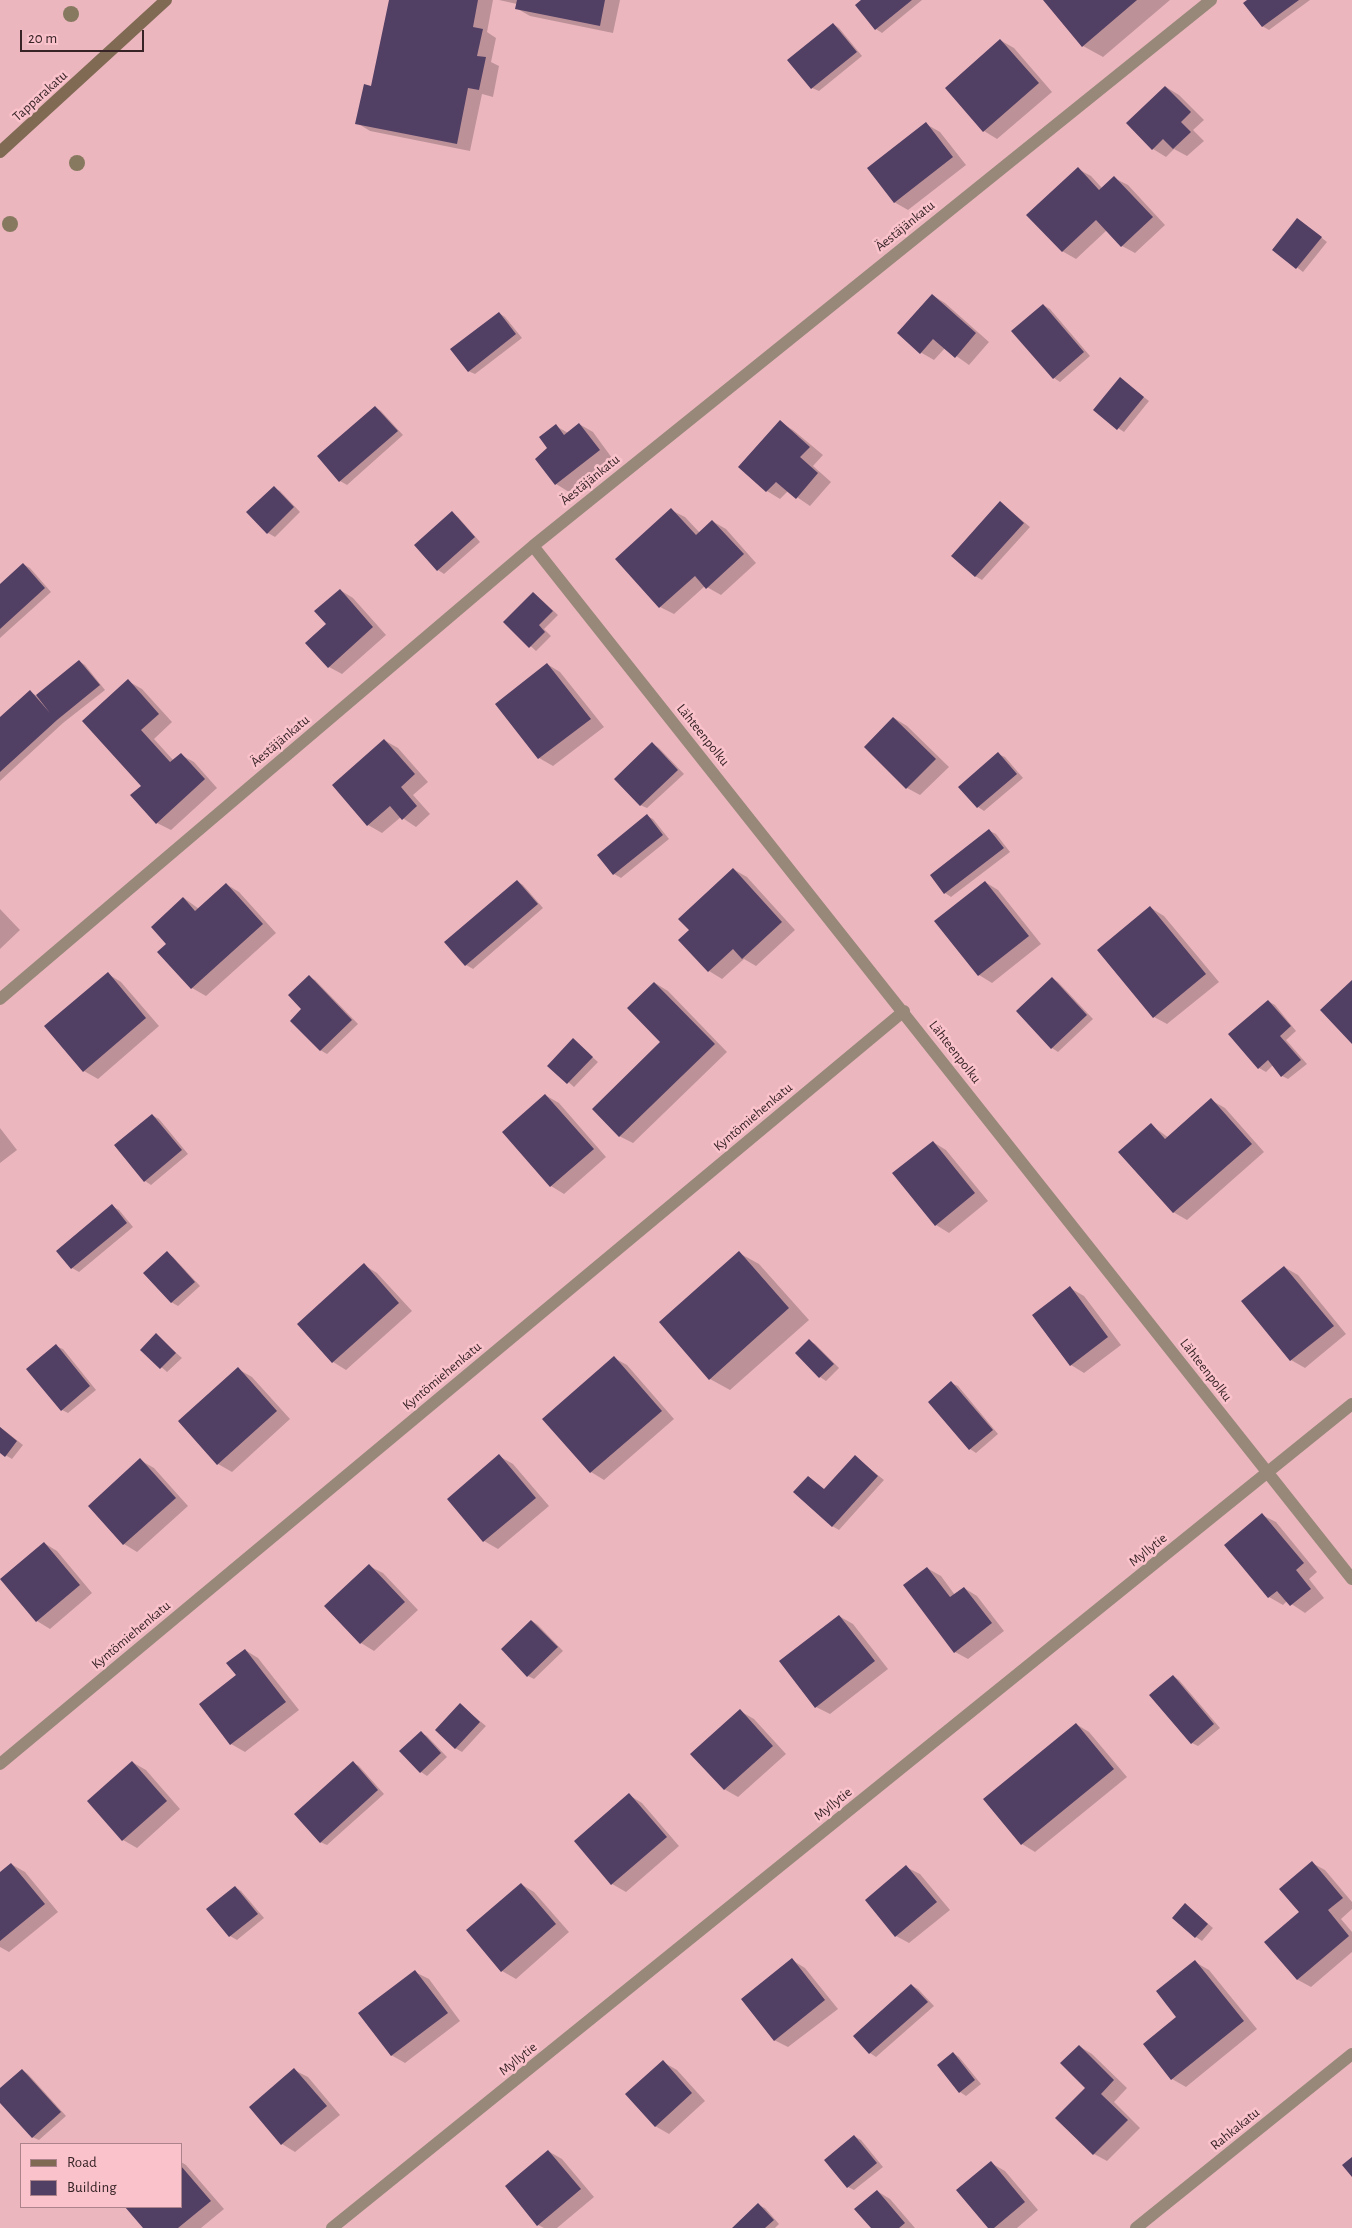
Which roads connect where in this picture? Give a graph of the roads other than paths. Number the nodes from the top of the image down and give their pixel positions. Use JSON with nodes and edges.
{"nodes":[{"id":1,"x":166,"y":0,"type":"edge"},
{"id":2,"x":1211,"y":0,"type":"edge"},
{"id":3,"x":0,"y":152,"type":"edge"},
{"id":4,"x":533,"y":546,"type":"junction"},
{"id":5,"x":0,"y":999,"type":"edge"},
{"id":6,"x":904,"y":1011,"type":"junction"},
{"id":7,"x":1352,"y":1404,"type":"edge"},
{"id":8,"x":1268,"y":1472,"type":"junction"},
{"id":9,"x":1352,"y":1578,"type":"edge"},
{"id":10,"x":0,"y":1764,"type":"edge"},
{"id":11,"x":1352,"y":2054,"type":"edge"},
{"id":12,"x":332,"y":2228,"type":"edge"},
{"id":13,"x":1136,"y":2228,"type":"edge"}],
"edges":[{"from":1,"to":3,"type":"main road","name":"Tapparakatu"},
{"from":2,"to":4,"type":"street","name":"Äestäjänkatu"},
{"from":4,"to":5,"type":"street","name":"Äestäjänkatu"},
{"from":4,"to":6,"type":"street","name":"Lähteenpolku"},
{"from":6,"to":8,"type":"street","name":"Lähteenpolku"},
{"from":6,"to":10,"type":"street","name":"Kyntömiehenkatu"},
{"from":7,"to":8,"type":"street","name":"Myllytie"},
{"from":8,"to":9,"type":"street","name":"Lähteenpolku"},
{"from":8,"to":12,"type":"street","name":"Myllytie"},
{"from":11,"to":13,"type":"street","name":"Rahkakatu"}]}
